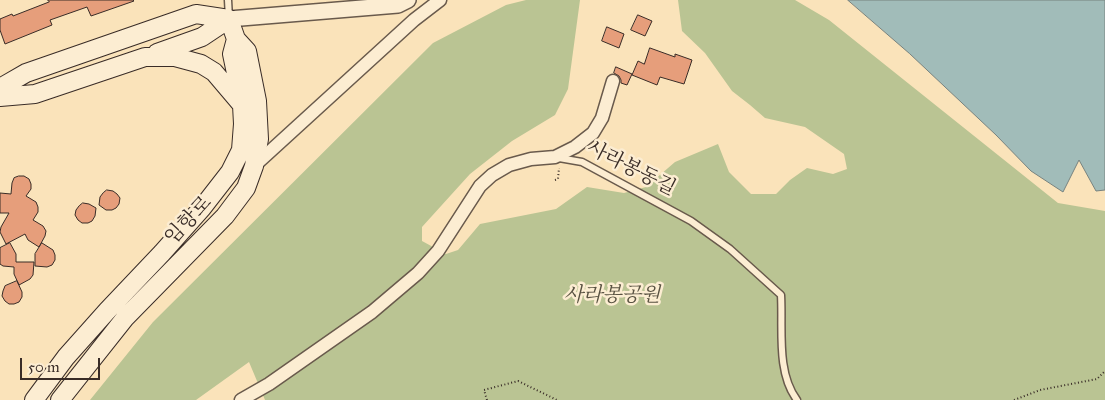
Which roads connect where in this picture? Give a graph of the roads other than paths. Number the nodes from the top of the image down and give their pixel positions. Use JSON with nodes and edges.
{"nodes":[{"id":1,"x":228,"y":0,"type":"edge"},
{"id":2,"x":408,"y":0,"type":"edge"},
{"id":3,"x":440,"y":0,"type":"edge"},
{"id":4,"x":229,"y":19,"type":"junction"},
{"id":5,"x":236,"y":39,"type":"junction"},
{"id":6,"x":145,"y":57,"type":"junction"},
{"id":7,"x":613,"y":81,"type":"dead end"},
{"id":8,"x":0,"y":88,"type":"edge"},
{"id":9,"x":0,"y":97,"type":"edge"},
{"id":10,"x":242,"y":105,"type":"junction"},
{"id":11,"x":557,"y":157,"type":"junction"},
{"id":12,"x":254,"y":166,"type":"junction"},
{"id":13,"x":34,"y":400,"type":"edge"},
{"id":14,"x":60,"y":400,"type":"edge"},
{"id":15,"x":241,"y":400,"type":"edge"},
{"id":16,"x":797,"y":400,"type":"edge"}],
"edges":[{"from":1,"to":4,"type":"lane"},
{"from":2,"to":4,"type":"street"},
{"from":3,"to":12,"type":"street"},
{"from":4,"to":5,"type":"main road","name":"임항로"},
{"from":4,"to":6,"type":"main road"},
{"from":4,"to":8,"type":"main road"},
{"from":5,"to":10,"type":"main road","name":"임항로"},
{"from":5,"to":12,"type":"main road","name":"임항로"},
{"from":6,"to":9,"type":"main road"},
{"from":6,"to":10,"type":"main road"},
{"from":7,"to":11,"type":"street"},
{"from":10,"to":13,"type":"main road","name":"임항로"},
{"from":11,"to":15,"type":"street","name":"사라봉동길"},
{"from":11,"to":16,"type":"lane","name":"사라봉동길"},
{"from":12,"to":14,"type":"main road","name":"임항로"}]}
